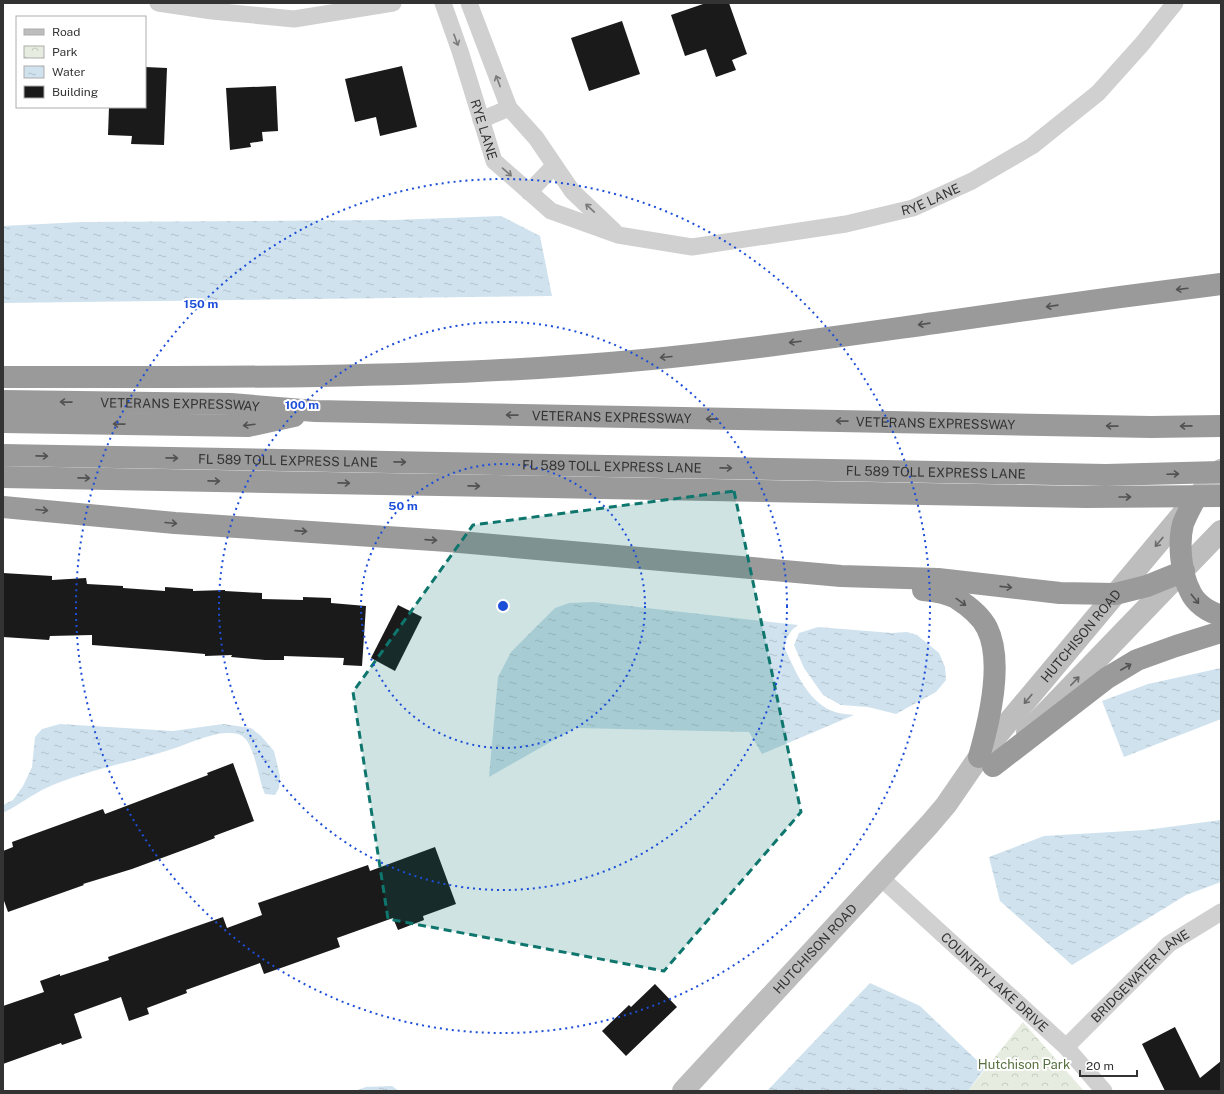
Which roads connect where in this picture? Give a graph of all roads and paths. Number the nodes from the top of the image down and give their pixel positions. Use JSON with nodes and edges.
{"nodes":[{"id":1,"x":158,"y":3,"type":"edge"},
{"id":2,"x":393,"y":3,"type":"edge"},
{"id":3,"x":443,"y":3,"type":"edge"},
{"id":4,"x":469,"y":3,"type":"edge"},
{"id":5,"x":1175,"y":3,"type":"edge"},
{"id":6,"x":509,"y":108,"type":"junction"},
{"id":7,"x":481,"y":120,"type":"junction"},
{"id":8,"x":554,"y":166,"type":"junction"},
{"id":9,"x":529,"y":192,"type":"junction"},
{"id":10,"x":618,"y":235,"type":"junction"},
{"id":11,"x":1221,"y":284,"type":"edge"},
{"id":12,"x":3,"y":378,"type":"edge"},
{"id":13,"x":3,"y":401,"type":"edge"},
{"id":14,"x":315,"y":411,"type":"junction"},
{"id":15,"x":3,"y":422,"type":"edge"},
{"id":16,"x":1221,"y":426,"type":"edge"},
{"id":17,"x":3,"y":455,"type":"edge"},
{"id":18,"x":1221,"y":471,"type":"edge"},
{"id":19,"x":3,"y":477,"type":"edge"},
{"id":20,"x":1221,"y":496,"type":"edge"},
{"id":21,"x":1195,"y":499,"type":"junction"},
{"id":22,"x":3,"y":507,"type":"edge"},
{"id":23,"x":1221,"y":531,"type":"edge"},
{"id":24,"x":1184,"y":571,"type":"junction"},
{"id":25,"x":841,"y":576,"type":"junction"},
{"id":26,"x":1115,"y":594,"type":"junction"},
{"id":27,"x":1221,"y":615,"type":"edge"},
{"id":28,"x":1221,"y":632,"type":"edge"},
{"id":29,"x":986,"y":761,"type":"junction"},
{"id":30,"x":881,"y":878,"type":"junction"},
{"id":31,"x":1221,"y":912,"type":"edge"},
{"id":32,"x":1066,"y":1047,"type":"junction"},
{"id":33,"x":683,"y":1091,"type":"edge"},
{"id":34,"x":1104,"y":1091,"type":"edge"}],
"edges":[{"from":1,"to":2,"type":"street"},
{"from":3,"to":7,"type":"street","name":"RYE LANE","one_way":true},
{"from":6,"to":4,"type":"street","one_way":true},
{"from":5,"to":10,"type":"street","name":"RYE LANE"},
{"from":6,"to":7,"type":"street"},
{"from":6,"to":8,"type":"street"},
{"from":7,"to":9,"type":"street","name":"RYE LANE","one_way":true},
{"from":8,"to":9,"type":"street"},
{"from":10,"to":8,"type":"street","one_way":true},
{"from":9,"to":10,"type":"street","name":"RYE LANE"},
{"from":11,"to":12,"type":"highway","one_way":true},
{"from":14,"to":13,"type":"highway","name":"VETERANS EXPRESSWAY","one_way":true},
{"from":14,"to":15,"type":"highway","one_way":true},
{"from":16,"to":14,"type":"highway","name":"VETERANS EXPRESSWAY","one_way":true},
{"from":17,"to":18,"type":"highway","name":"FL 589 TOLL EXPRESS LANE","one_way":true},
{"from":18,"to":21,"type":"street","name":"HUTCHISON ROAD"},
{"from":19,"to":20,"type":"highway","one_way":true},
{"from":21,"to":24,"type":"highway"},
{"from":21,"to":26,"type":"street","name":"HUTCHISON ROAD","one_way":true},
{"from":22,"to":25,"type":"highway","one_way":true},
{"from":23,"to":24,"type":"street","name":"HUTCHISON ROAD"},
{"from":24,"to":26,"type":"highway"},
{"from":24,"to":27,"type":"highway","one_way":true},
{"from":29,"to":24,"type":"street","name":"HUTCHISON ROAD","one_way":true},
{"from":25,"to":26,"type":"highway","one_way":true},
{"from":25,"to":29,"type":"highway","one_way":true},
{"from":26,"to":29,"type":"street","name":"HUTCHISON ROAD","one_way":true},
{"from":29,"to":28,"type":"highway","one_way":true},
{"from":29,"to":30,"type":"street","name":"HUTCHISON ROAD"},
{"from":30,"to":32,"type":"street","name":"COUNTRY LAKE DRIVE"},
{"from":30,"to":33,"type":"street","name":"HUTCHISON ROAD"},
{"from":31,"to":32,"type":"street","name":"BRIDGEWATER LANE"},
{"from":32,"to":34,"type":"street","name":"COUNTRY LAKE DRIVE"}]}
